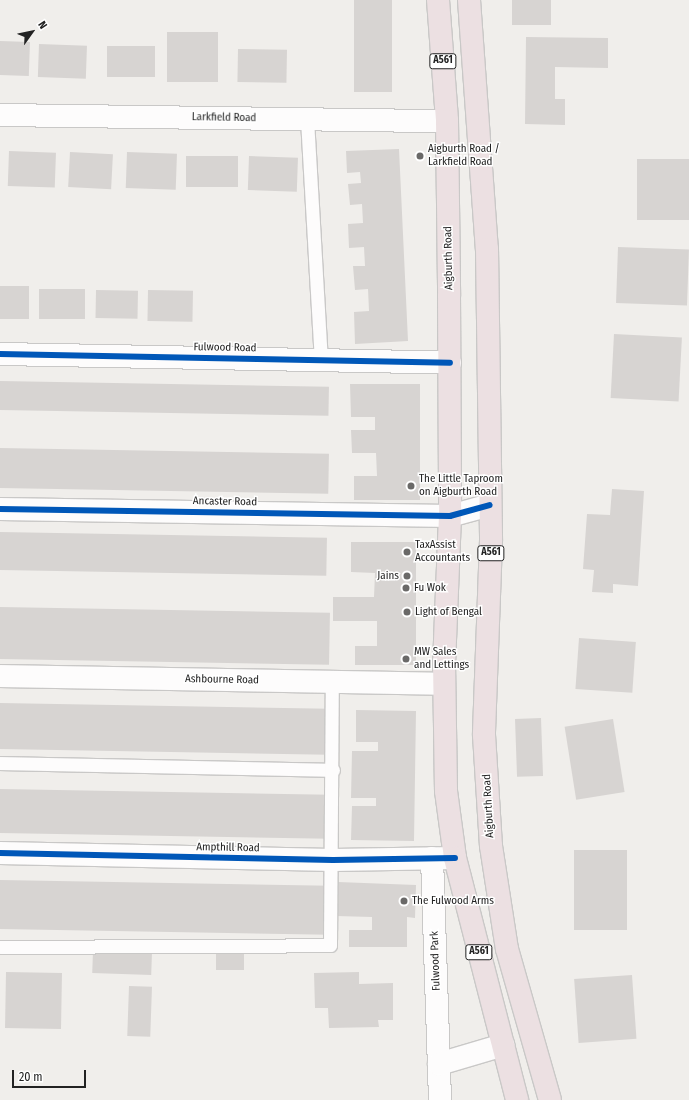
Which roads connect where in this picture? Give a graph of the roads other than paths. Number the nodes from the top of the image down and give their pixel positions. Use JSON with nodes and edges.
{"nodes":[{"id":1,"x":438,"y":0,"type":"edge"},
{"id":2,"x":469,"y":0,"type":"edge"},
{"id":3,"x":0,"y":115,"type":"edge"},
{"id":4,"x":307,"y":119,"type":"junction"},
{"id":5,"x":447,"y":121,"type":"junction"},
{"id":6,"x":0,"y":354,"type":"edge"},
{"id":7,"x":321,"y":360,"type":"junction"},
{"id":8,"x":450,"y":363,"type":"junction"},
{"id":9,"x":490,"y":505,"type":"junction"},
{"id":10,"x":0,"y":509,"type":"edge"},
{"id":11,"x":450,"y":516,"type":"junction"},
{"id":12,"x":0,"y":676,"type":"edge"},
{"id":13,"x":332,"y":682,"type":"junction"},
{"id":14,"x":444,"y":684,"type":"junction"},
{"id":15,"x":0,"y":763,"type":"edge"},
{"id":16,"x":333,"y":770,"type":"junction"},
{"id":17,"x":0,"y":853,"type":"edge"},
{"id":18,"x":432,"y":858,"type":"junction"},
{"id":19,"x":455,"y":858,"type":"junction"},
{"id":20,"x":333,"y":860,"type":"junction"},
{"id":21,"x":0,"y":946,"type":"edge"},
{"id":22,"x":503,"y":1045,"type":"junction"},
{"id":23,"x":439,"y":1064,"type":"junction"},
{"id":24,"x":440,"y":1100,"type":"edge"},
{"id":25,"x":517,"y":1100,"type":"edge"},
{"id":26,"x":550,"y":1100,"type":"edge"}],
"edges":[{"from":1,"to":5,"type":"highway","name":"Aigburth Road","number":"A561"},
{"from":2,"to":9,"type":"highway","name":"Aigburth Road","number":"A561"},
{"from":3,"to":4,"type":"street","name":"Larkfield Road"},
{"from":4,"to":5,"type":"street","name":"Larkfield Road"},
{"from":4,"to":7,"type":"lane"},
{"from":5,"to":8,"type":"highway","name":"Aigburth Road","number":"A561"},
{"from":6,"to":7,"type":"street","name":"Fulwood Road"},
{"from":7,"to":8,"type":"street","name":"Fulwood Road"},
{"from":8,"to":11,"type":"highway","name":"Aigburth Road","number":"A561"},
{"from":9,"to":11,"type":"street"},
{"from":9,"to":26,"type":"highway","name":"Aigburth Road","number":"A561"},
{"from":10,"to":11,"type":"street","name":"Ancaster Road"},
{"from":11,"to":14,"type":"highway","name":"Aigburth Road","number":"A561"},
{"from":12,"to":13,"type":"street","name":"Ashbourne Road"},
{"from":13,"to":14,"type":"street","name":"Ashbourne Road"},
{"from":13,"to":16,"type":"lane"},
{"from":14,"to":19,"type":"highway","name":"Aigburth Road","number":"A561"},
{"from":15,"to":16,"type":"lane"},
{"from":16,"to":20,"type":"lane"},
{"from":17,"to":20,"type":"street","name":"Ampthill Road"},
{"from":18,"to":19,"type":"street","name":"Ampthill Road"},
{"from":18,"to":20,"type":"street","name":"Ampthill Road"},
{"from":18,"to":23,"type":"street","name":"Fulwood Park"},
{"from":19,"to":22,"type":"highway","name":"Aigburth Road","number":"A561"},
{"from":20,"to":21,"type":"lane"},
{"from":22,"to":23,"type":"street"},
{"from":22,"to":25,"type":"highway","name":"Aigburth Road","number":"A561"},
{"from":23,"to":24,"type":"street","name":"Fulwood Park"}]}
